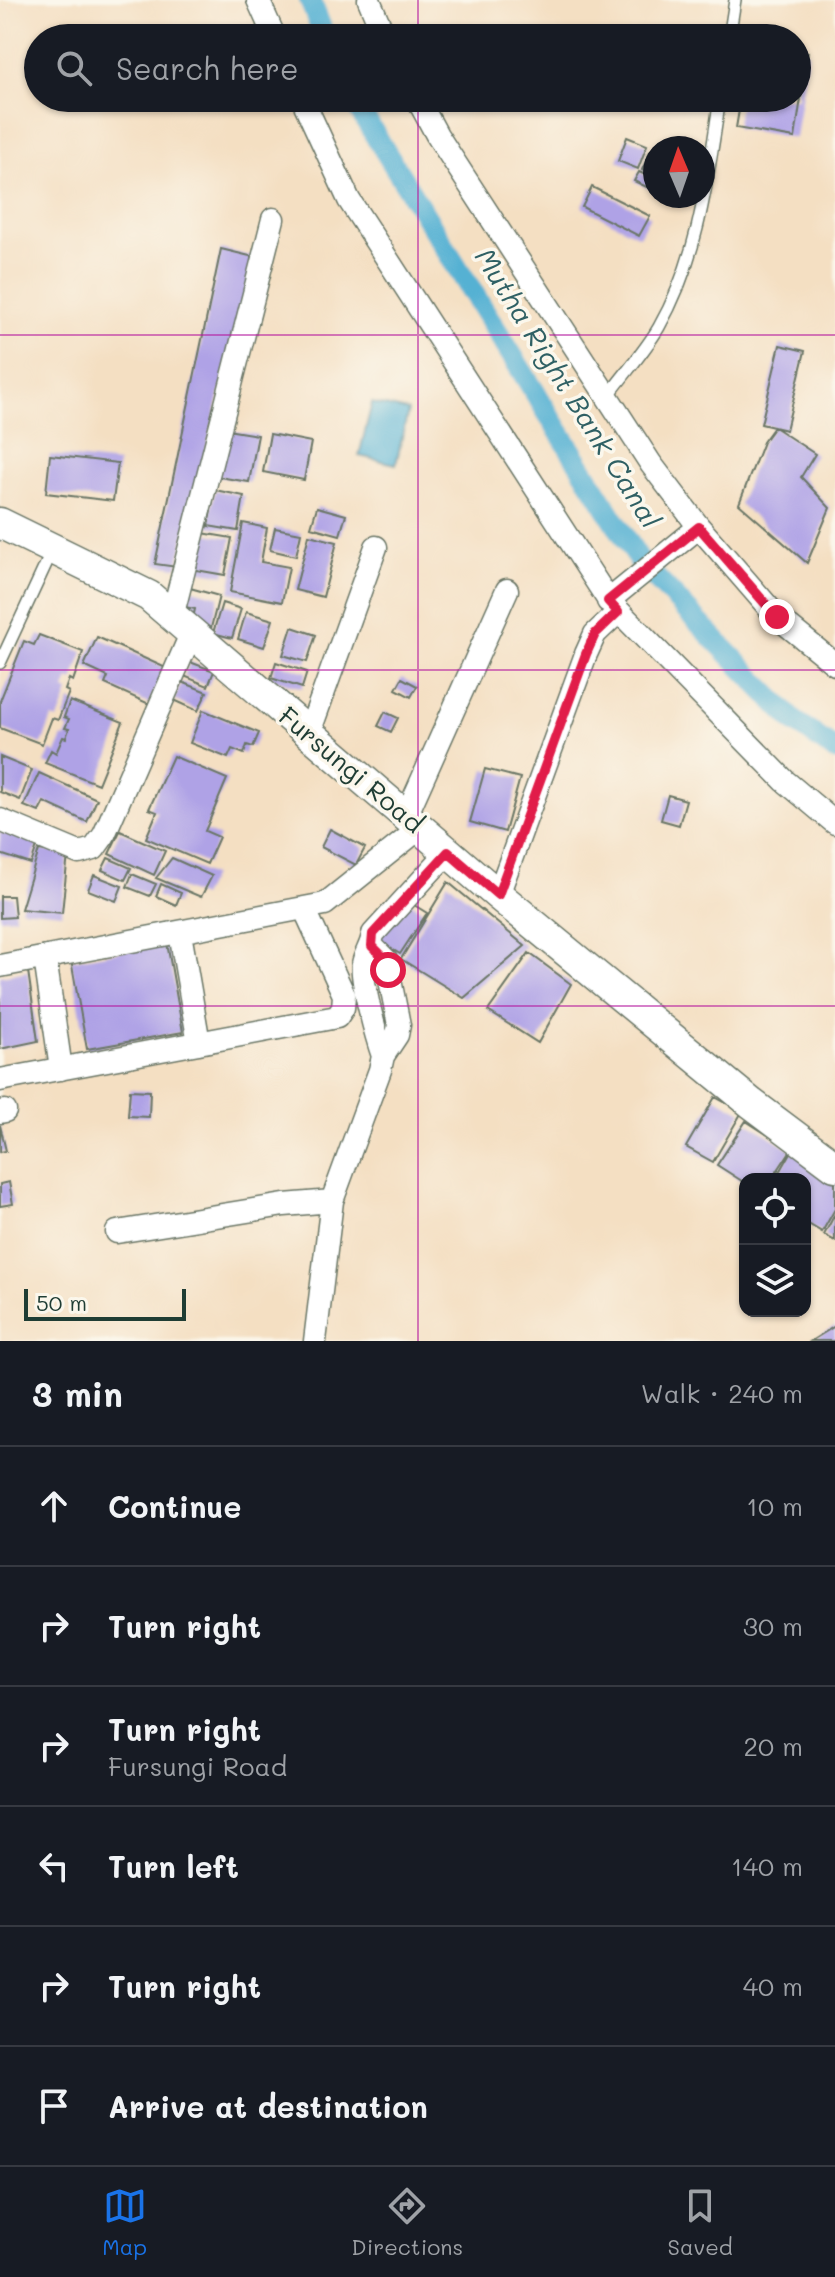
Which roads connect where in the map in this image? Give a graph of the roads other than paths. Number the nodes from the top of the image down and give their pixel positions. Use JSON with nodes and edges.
{"nodes":[{"id":1,"x":258,"y":0,"type":"edge"},
{"id":2,"x":369,"y":0,"type":"edge"},
{"id":3,"x":735,"y":0,"type":"edge"},
{"id":4,"x":269,"y":24,"type":"edge"},
{"id":5,"x":379,"y":24,"type":"edge"},
{"id":6,"x":731,"y":24,"type":"edge"},
{"id":7,"x":308,"y":112,"type":"edge"},
{"id":8,"x":425,"y":112,"type":"edge"},
{"id":9,"x":718,"y":112,"type":"edge"},
{"id":10,"x":273,"y":219,"type":"dead end"},
{"id":11,"x":608,"y":396,"type":"junction"},
{"id":12,"x":0,"y":523,"type":"edge"},
{"id":13,"x":694,"y":531,"type":"junction"},
{"id":14,"x":376,"y":547,"type":"dead end"},
{"id":15,"x":52,"y":551,"type":"junction"},
{"id":16,"x":507,"y":590,"type":"dead end"},
{"id":17,"x":616,"y":601,"type":"junction"},
{"id":18,"x":181,"y":625,"type":"junction"},
{"id":19,"x":0,"y":663,"type":"edge"},
{"id":20,"x":835,"y":664,"type":"edge"},
{"id":21,"x":309,"y":733,"type":"junction"},
{"id":22,"x":0,"y":820,"type":"edge"},
{"id":23,"x":413,"y":822,"type":"junction"},
{"id":24,"x":835,"y":823,"type":"edge"},
{"id":25,"x":448,"y":852,"type":"junction"},
{"id":26,"x":498,"y":895,"type":"junction"},
{"id":27,"x":304,"y":908,"type":"junction"},
{"id":28,"x":180,"y":933,"type":"junction"},
{"id":29,"x":45,"y":958,"type":"junction"},
{"id":30,"x":0,"y":966,"type":"edge"},
{"id":31,"x":199,"y":1043,"type":"junction"},
{"id":32,"x":61,"y":1069,"type":"junction"},
{"id":33,"x":0,"y":1080,"type":"edge"},
{"id":34,"x":835,"y":1166,"type":"edge"},
{"id":35,"x":332,"y":1201,"type":"junction"},
{"id":36,"x":117,"y":1232,"type":"dead end"},
{"id":37,"x":315,"y":1341,"type":"edge"}],
"edges":[{"from":1,"to":4,"type":"street"},
{"from":2,"to":5,"type":"street"},
{"from":3,"to":6,"type":"lane"},
{"from":7,"to":17,"type":"street"},
{"from":8,"to":11,"type":"street"},
{"from":9,"to":11,"type":"lane"},
{"from":10,"to":18,"type":"street"},
{"from":11,"to":13,"type":"street"},
{"from":12,"to":15,"type":"street","name":"Fursungi Road"},
{"from":13,"to":17,"type":"street"},
{"from":13,"to":20,"type":"street"},
{"from":14,"to":21,"type":"street"},
{"from":15,"to":18,"type":"street","name":"Fursungi Road"},
{"from":15,"to":19,"type":"lane"},
{"from":16,"to":23,"type":"street"},
{"from":17,"to":24,"type":"street"},
{"from":17,"to":26,"type":"street"},
{"from":18,"to":21,"type":"street","name":"Fursungi Road"},
{"from":18,"to":22,"type":"street"},
{"from":21,"to":23,"type":"street","name":"Fursungi Road"},
{"from":23,"to":25,"type":"street","name":"Fursungi Road"},
{"from":23,"to":27,"type":"street"},
{"from":25,"to":26,"type":"street","name":"Fursungi Road"},
{"from":25,"to":35,"type":"street"},
{"from":26,"to":34,"type":"street","name":"Fursungi Road"},
{"from":27,"to":28,"type":"street"},
{"from":27,"to":31,"type":"street"},
{"from":28,"to":29,"type":"street"},
{"from":28,"to":31,"type":"street"},
{"from":29,"to":30,"type":"street"},
{"from":29,"to":32,"type":"street"},
{"from":31,"to":32,"type":"street"},
{"from":32,"to":33,"type":"street"},
{"from":35,"to":36,"type":"street"},
{"from":35,"to":37,"type":"street"}]}
